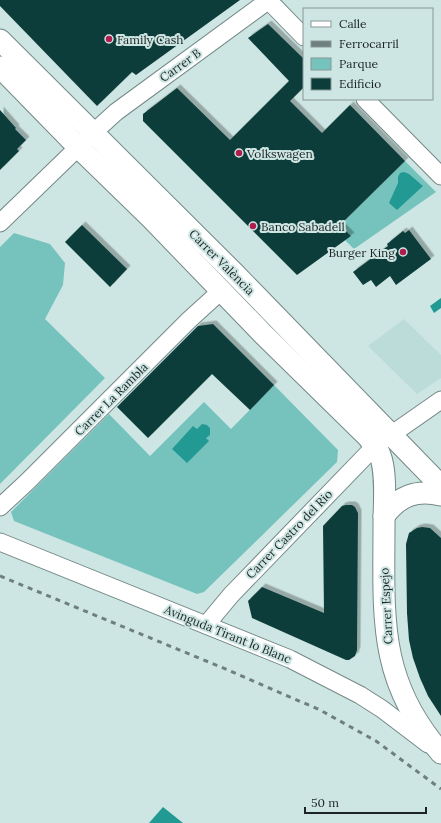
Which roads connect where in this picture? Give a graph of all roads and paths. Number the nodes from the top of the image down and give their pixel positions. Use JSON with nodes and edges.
{"nodes":[{"id":1,"x":269,"y":0,"type":"edge"},
{"id":2,"x":303,"y":36,"type":"edge"},
{"id":3,"x":0,"y":40,"type":"edge"},
{"id":4,"x":0,"y":66,"type":"edge"},
{"id":5,"x":366,"y":100,"type":"edge"},
{"id":6,"x":86,"y":140,"type":"junction"},
{"id":7,"x":441,"y":176,"type":"edge"},
{"id":8,"x":0,"y":223,"type":"edge"},
{"id":9,"x":222,"y":290,"type":"junction"},
{"id":10,"x":441,"y":400,"type":"edge"},
{"id":11,"x":391,"y":434,"type":"junction"},
{"id":12,"x":375,"y":446,"type":"junction"},
{"id":13,"x":441,"y":486,"type":"edge"},
{"id":14,"x":441,"y":495,"type":"edge"},
{"id":15,"x":0,"y":507,"type":"edge"},
{"id":16,"x":384,"y":516,"type":"junction"},
{"id":17,"x":0,"y":542,"type":"edge"},
{"id":18,"x":206,"y":625,"type":"junction"},
{"id":19,"x":441,"y":753,"type":"edge"}],
"edges":[{"from":1,"to":2,"type":"street"},
{"from":1,"to":6,"type":"street","name":"Carrer B"},
{"from":3,"to":6,"type":"main road","name":"Carrer València"},
{"from":4,"to":6,"type":"main road","name":"Carrer València"},
{"from":5,"to":7,"type":"street"},
{"from":6,"to":8,"type":"street","name":"Carrer B"},
{"from":6,"to":9,"type":"main road","name":"Carrer València"},
{"from":6,"to":11,"type":"main road","name":"Carrer València"},
{"from":9,"to":12,"type":"main road","name":"Carrer València"},
{"from":9,"to":15,"type":"street","name":"Carrer La Rambla"},
{"from":10,"to":11,"type":"street","name":"Carrer Castro del Rio"},
{"from":11,"to":12,"type":"street","name":"Carrer Castro del Rio"},
{"from":11,"to":13,"type":"main road","name":"Carrer València"},
{"from":12,"to":16,"type":"main road","name":"Carrer Espejo"},
{"from":12,"to":18,"type":"street","name":"Carrer Castro del Rio"},
{"from":14,"to":16,"type":"main road"},
{"from":16,"to":19,"type":"main road","name":"Carrer Espejo"},
{"from":17,"to":18,"type":"street","name":"Avinguda Tirant lo Blanc"},
{"from":18,"to":19,"type":"street","name":"Avinguda Tirant lo Blanc"}]}
